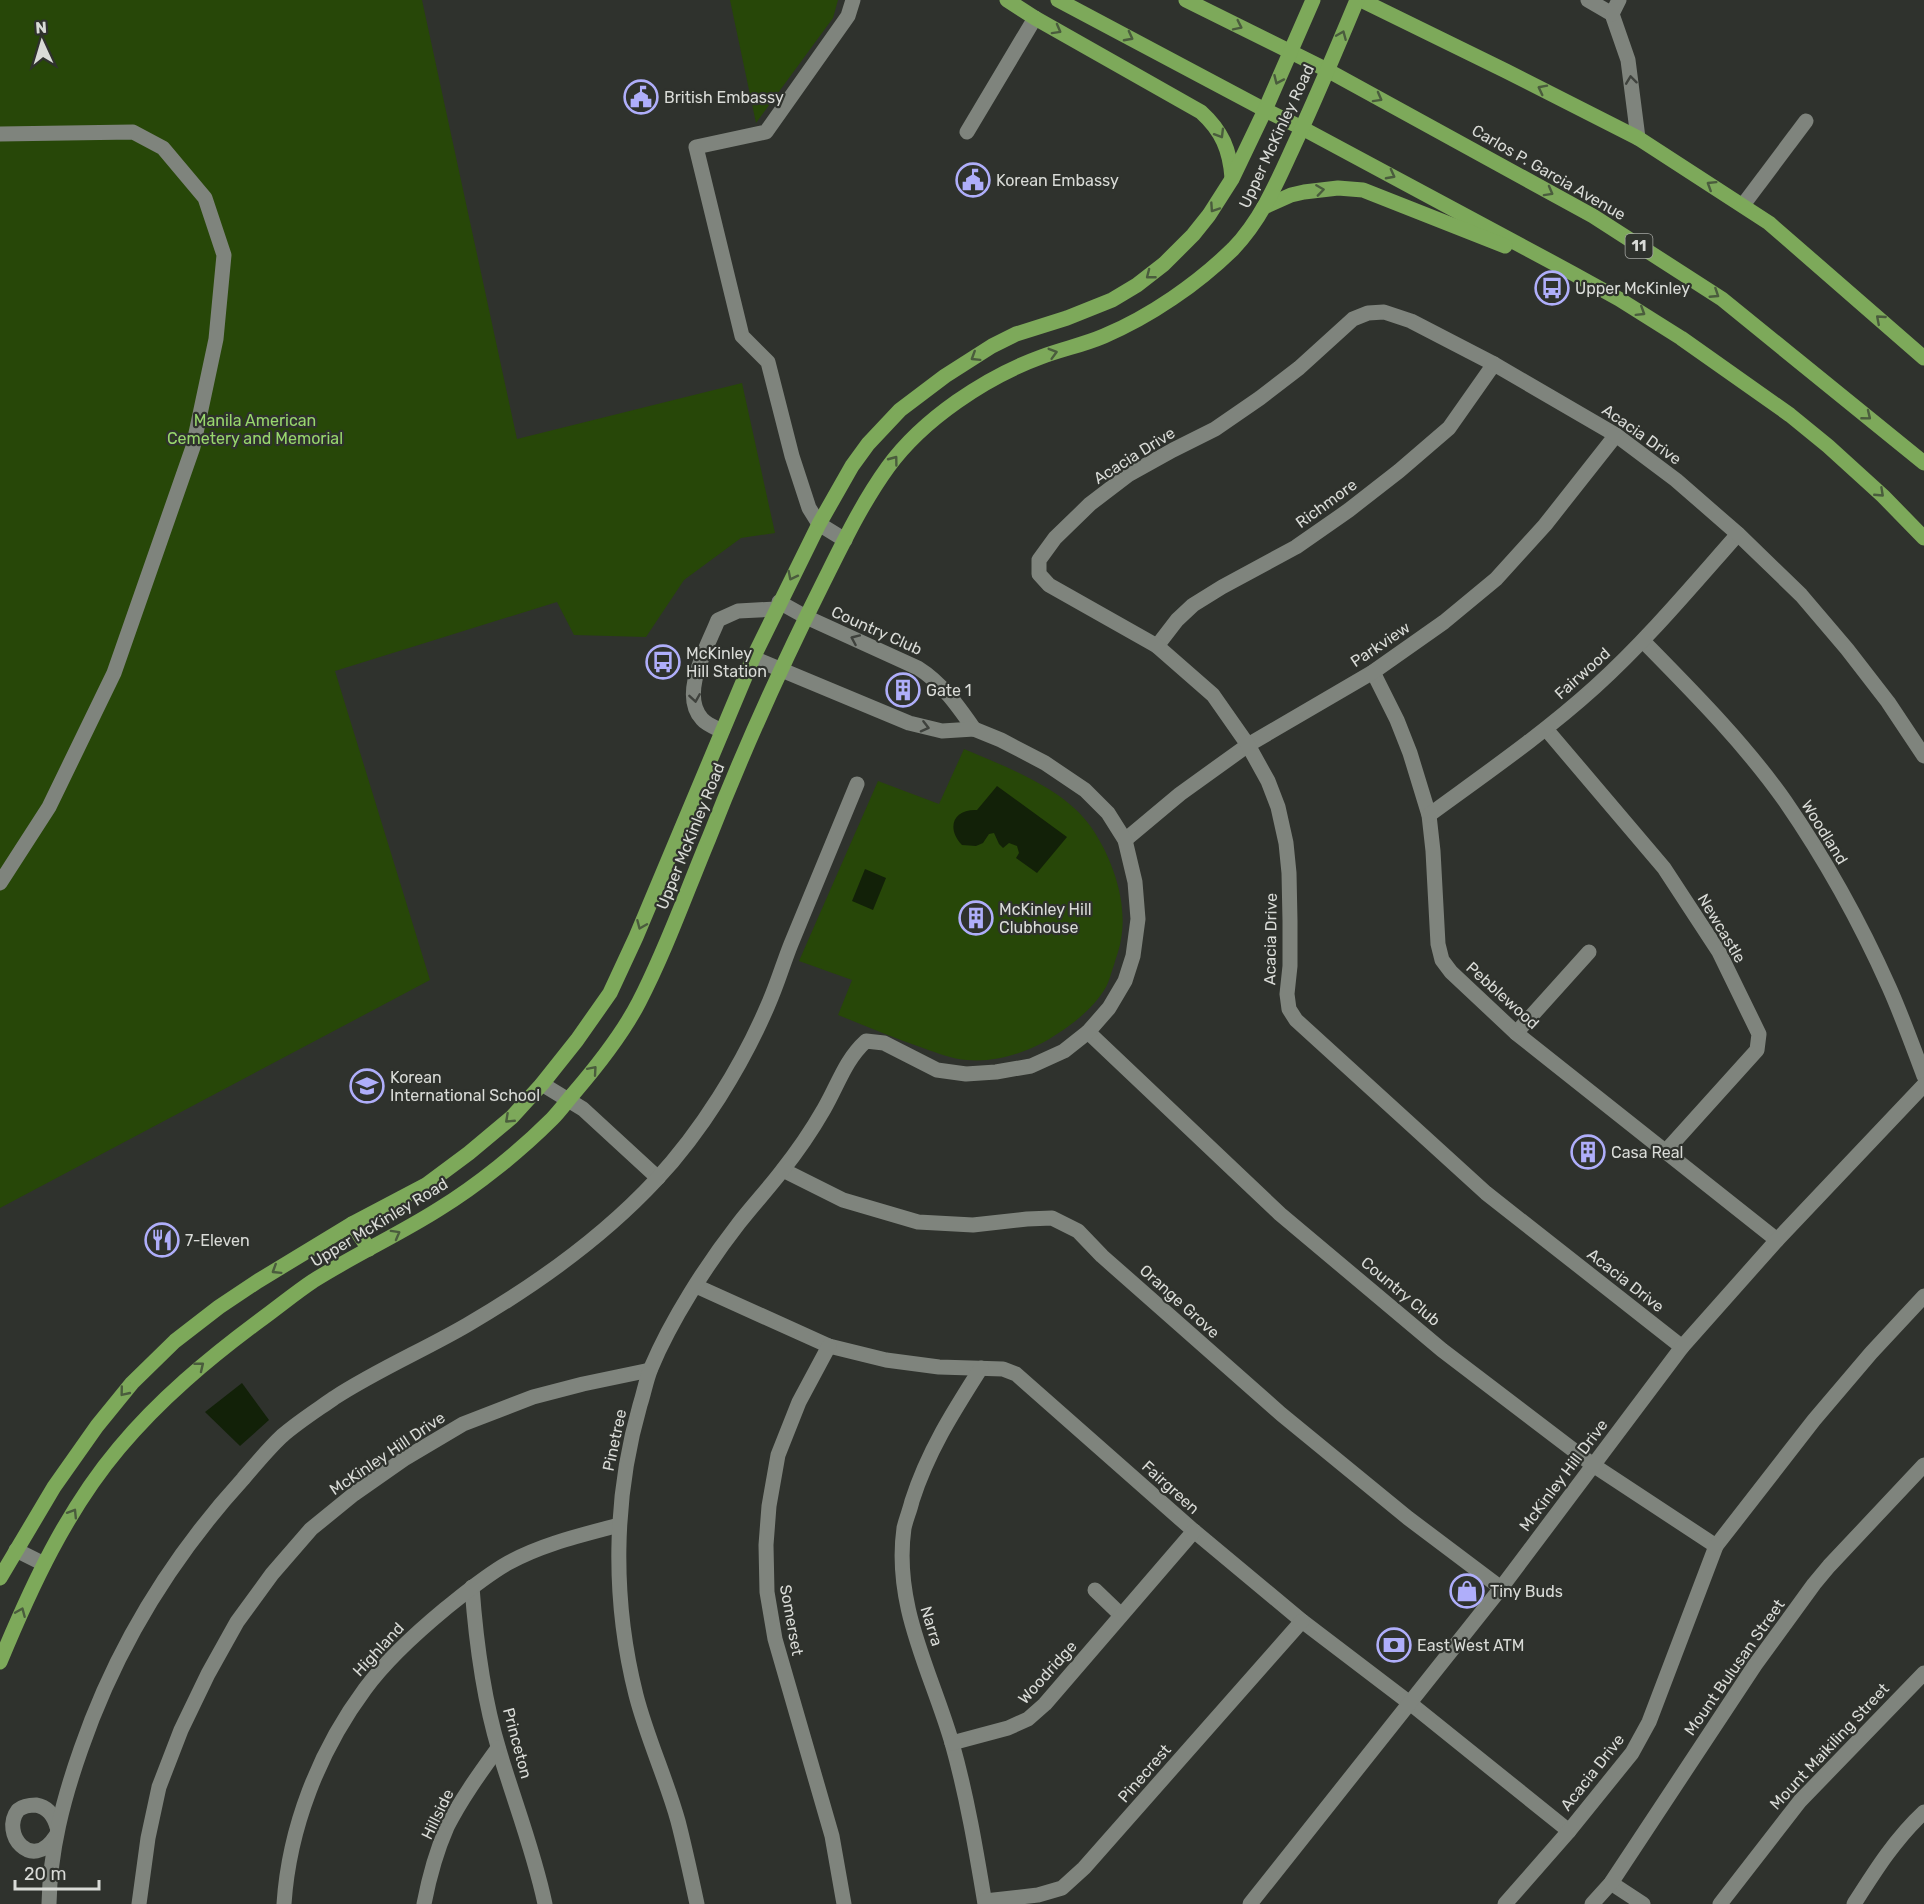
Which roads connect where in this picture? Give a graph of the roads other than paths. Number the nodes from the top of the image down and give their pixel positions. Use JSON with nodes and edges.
{"nodes":[{"id":1,"x":853,"y":0,"type":"edge"},
{"id":2,"x":1007,"y":0,"type":"edge"},
{"id":3,"x":1058,"y":0,"type":"edge"},
{"id":4,"x":1186,"y":0,"type":"edge"},
{"id":5,"x":1313,"y":0,"type":"edge"},
{"id":6,"x":1359,"y":0,"type":"edge"},
{"id":7,"x":1588,"y":0,"type":"edge"},
{"id":8,"x":1619,"y":0,"type":"edge"},
{"id":9,"x":1612,"y":14,"type":"junction"},
{"id":10,"x":1035,"y":18,"type":"junction"},
{"id":11,"x":1291,"y":51,"type":"junction"},
{"id":12,"x":1327,"y":70,"type":"junction"},
{"id":13,"x":1265,"y":110,"type":"junction"},
{"id":14,"x":1806,"y":121,"type":"dead end"},
{"id":15,"x":1302,"y":128,"type":"junction"},
{"id":16,"x":967,"y":132,"type":"dead end"},
{"id":17,"x":0,"y":134,"type":"edge"},
{"id":18,"x":1638,"y":138,"type":"junction"},
{"id":19,"x":1232,"y":179,"type":"junction"},
{"id":20,"x":1743,"y":205,"type":"junction"},
{"id":21,"x":1264,"y":207,"type":"junction"},
{"id":22,"x":1572,"y":273,"type":"junction"},
{"id":23,"x":1924,"y":358,"type":"edge"},
{"id":24,"x":1494,"y":364,"type":"junction"},
{"id":25,"x":1616,"y":435,"type":"junction"},
{"id":26,"x":1924,"y":463,"type":"edge"},
{"id":27,"x":819,"y":524,"type":"junction"},
{"id":28,"x":1738,"y":534,"type":"junction"},
{"id":29,"x":1924,"y":538,"type":"edge"},
{"id":30,"x":845,"y":540,"type":"junction"},
{"id":31,"x":777,"y":606,"type":"junction"},
{"id":32,"x":806,"y":617,"type":"junction"},
{"id":33,"x":1643,"y":641,"type":"junction"},
{"id":34,"x":1157,"y":646,"type":"junction"},
{"id":35,"x":753,"y":658,"type":"junction"},
{"id":36,"x":780,"y":670,"type":"junction"},
{"id":37,"x":1373,"y":672,"type":"junction"},
{"id":38,"x":974,"y":729,"type":"junction"},
{"id":39,"x":1546,"y":729,"type":"junction"},
{"id":40,"x":722,"y":731,"type":"junction"},
{"id":41,"x":1248,"y":745,"type":"junction"},
{"id":42,"x":1924,"y":756,"type":"edge"},
{"id":43,"x":857,"y":784,"type":"dead end"},
{"id":44,"x":1429,"y":815,"type":"junction"},
{"id":45,"x":1125,"y":840,"type":"junction"},
{"id":46,"x":0,"y":883,"type":"edge"},
{"id":47,"x":1589,"y":952,"type":"dead end"},
{"id":48,"x":1089,"y":1032,"type":"junction"},
{"id":49,"x":1516,"y":1033,"type":"junction"},
{"id":50,"x":866,"y":1041,"type":"joint"},
{"id":51,"x":1924,"y":1076,"type":"edge"},
{"id":52,"x":542,"y":1084,"type":"junction"},
{"id":53,"x":1924,"y":1085,"type":"edge"},
{"id":54,"x":568,"y":1100,"type":"junction"},
{"id":55,"x":1665,"y":1152,"type":"junction"},
{"id":56,"x":783,"y":1170,"type":"junction"},
{"id":57,"x":658,"y":1178,"type":"junction"},
{"id":58,"x":352,"y":1224,"type":"junction"},
{"id":59,"x":1777,"y":1240,"type":"junction"},
{"id":60,"x":369,"y":1249,"type":"junction"},
{"id":61,"x":696,"y":1286,"type":"junction"},
{"id":62,"x":1924,"y":1296,"type":"edge"},
{"id":63,"x":828,"y":1346,"type":"junction"},
{"id":64,"x":1682,"y":1347,"type":"junction"},
{"id":65,"x":981,"y":1368,"type":"junction"},
{"id":66,"x":650,"y":1370,"type":"junction"},
{"id":67,"x":1593,"y":1465,"type":"junction"},
{"id":68,"x":1924,"y":1465,"type":"edge"},
{"id":69,"x":619,"y":1525,"type":"junction"},
{"id":70,"x":1194,"y":1531,"type":"junction"},
{"id":71,"x":1716,"y":1546,"type":"junction"},
{"id":72,"x":16,"y":1550,"type":"junction"},
{"id":73,"x":44,"y":1564,"type":"junction"},
{"id":74,"x":0,"y":1578,"type":"edge"},
{"id":75,"x":472,"y":1587,"type":"junction"},
{"id":76,"x":1501,"y":1588,"type":"junction"},
{"id":77,"x":1095,"y":1590,"type":"dead end"},
{"id":78,"x":1121,"y":1615,"type":"junction"},
{"id":79,"x":1302,"y":1621,"type":"junction"},
{"id":80,"x":0,"y":1662,"type":"edge"},
{"id":81,"x":1924,"y":1673,"type":"edge"},
{"id":82,"x":1410,"y":1704,"type":"junction"},
{"id":83,"x":952,"y":1743,"type":"junction"},
{"id":84,"x":498,"y":1748,"type":"junction"},
{"id":85,"x":1924,"y":1812,"type":"edge"},
{"id":86,"x":5,"y":1821,"type":"edge"},
{"id":87,"x":1569,"y":1831,"type":"junction"},
{"id":88,"x":56,"y":1832,"type":"junction"},
{"id":89,"x":1611,"y":1883,"type":"junction"},
{"id":90,"x":985,"y":1903,"type":"edge"},
{"id":91,"x":50,"y":1904,"type":"edge"},
{"id":92,"x":139,"y":1904,"type":"edge"},
{"id":93,"x":284,"y":1904,"type":"edge"},
{"id":94,"x":423,"y":1904,"type":"edge"},
{"id":95,"x":545,"y":1904,"type":"edge"},
{"id":96,"x":697,"y":1904,"type":"edge"},
{"id":97,"x":844,"y":1904,"type":"edge"},
{"id":98,"x":1250,"y":1904,"type":"edge"},
{"id":99,"x":1505,"y":1904,"type":"edge"},
{"id":100,"x":1592,"y":1904,"type":"edge"},
{"id":101,"x":1643,"y":1904,"type":"edge"},
{"id":102,"x":1719,"y":1904,"type":"edge"},
{"id":103,"x":1854,"y":1904,"type":"edge"}],
"edges":[{"from":1,"to":27,"type":"street"},
{"from":2,"to":10,"type":"main road"},
{"from":3,"to":13,"type":"main road","one_way":true},
{"from":4,"to":11,"type":"main road","name":"Carlos P. Garcia Avenue","number":"11","one_way":true},
{"from":5,"to":11,"type":"main road","name":"Upper McKinley Road"},
{"from":12,"to":6,"type":"main road","name":"Upper McKinley Road","one_way":true},
{"from":18,"to":6,"type":"main road","one_way":true},
{"from":7,"to":9,"type":"street"},
{"from":8,"to":9,"type":"street"},
{"from":18,"to":9,"type":"street","one_way":true},
{"from":10,"to":16,"type":"street"},
{"from":10,"to":19,"type":"main road","one_way":true},
{"from":11,"to":12,"type":"main road","name":"Carlos P. Garcia Avenue","number":"11"},
{"from":11,"to":13,"type":"main road","name":"Upper McKinley Road","one_way":true},
{"from":12,"to":15,"type":"main road","name":"Upper McKinley Road"},
{"from":12,"to":26,"type":"main road","name":"Carlos P. Garcia Avenue","number":"11","one_way":true},
{"from":13,"to":15,"type":"main road"},
{"from":13,"to":19,"type":"main road","name":"Upper McKinley Road"},
{"from":14,"to":20,"type":"street"},
{"from":15,"to":21,"type":"main road","name":"Upper McKinley Road"},
{"from":15,"to":22,"type":"main road","one_way":true},
{"from":17,"to":46,"type":"street"},
{"from":20,"to":18,"type":"main road","one_way":true},
{"from":19,"to":27,"type":"main road","name":"Upper McKinley Road","one_way":true},
{"from":23,"to":20,"type":"main road","one_way":true},
{"from":21,"to":22,"type":"main road","one_way":true},
{"from":30,"to":21,"type":"main road","name":"Upper McKinley Road","one_way":true},
{"from":22,"to":29,"type":"main road","one_way":true},
{"from":24,"to":25,"type":"street","name":"Acacia Drive"},
{"from":24,"to":34,"type":"street","name":"Richmore"},
{"from":24,"to":34,"type":"street","name":"Acacia Drive"},
{"from":25,"to":28,"type":"street","name":"Acacia Drive"},
{"from":25,"to":37,"type":"street","name":"Parkview"},
{"from":27,"to":30,"type":"street"},
{"from":27,"to":31,"type":"main road","name":"Upper McKinley Road","one_way":true},
{"from":28,"to":33,"type":"street","name":"Fairwood"},
{"from":28,"to":42,"type":"street","name":"Acacia Drive"},
{"from":30,"to":32,"type":"main road","name":"Upper McKinley Road"},
{"from":31,"to":32,"type":"street","name":"Country Club"},
{"from":31,"to":35,"type":"main road","name":"Upper McKinley Road"},
{"from":31,"to":40,"type":"street","one_way":true},
{"from":32,"to":36,"type":"main road","name":"Upper McKinley Road"},
{"from":38,"to":32,"type":"street","name":"Country Club","one_way":true},
{"from":33,"to":39,"type":"street","name":"Fairwood"},
{"from":33,"to":51,"type":"street","name":"Woodland"},
{"from":34,"to":41,"type":"street","name":"Acacia Drive"},
{"from":35,"to":36,"type":"street","name":"Country Club"},
{"from":35,"to":40,"type":"main road","name":"Upper McKinley Road"},
{"from":36,"to":38,"type":"street","name":"Country Club","one_way":true},
{"from":54,"to":36,"type":"main road","name":"Upper McKinley Road","one_way":true},
{"from":37,"to":41,"type":"street","name":"Parkview"},
{"from":37,"to":44,"type":"street","name":"Pebblewood"},
{"from":38,"to":45,"type":"street","name":"Country Club"},
{"from":39,"to":44,"type":"street","name":"Fairwood"},
{"from":39,"to":55,"type":"street","name":"Newcastle"},
{"from":40,"to":52,"type":"main road","name":"Upper McKinley Road","one_way":true},
{"from":41,"to":45,"type":"street","name":"Parkview"},
{"from":41,"to":64,"type":"street","name":"Acacia Drive"},
{"from":43,"to":57,"type":"street"},
{"from":44,"to":49,"type":"street","name":"Pebblewood"},
{"from":45,"to":48,"type":"street","name":"Country Club"},
{"from":47,"to":49,"type":"street"},
{"from":48,"to":50,"type":"street","name":"Country Club"},
{"from":48,"to":67,"type":"street","name":"Country Club"},
{"from":49,"to":55,"type":"street","name":"Pebblewood"},
{"from":50,"to":56,"type":"street","name":"Pinetree"},
{"from":52,"to":54,"type":"street"},
{"from":52,"to":58,"type":"main road","name":"Upper McKinley Road","one_way":true},
{"from":53,"to":59,"type":"street","name":"McKinley Hill Drive"},
{"from":54,"to":57,"type":"street"},
{"from":60,"to":54,"type":"main road","name":"Upper McKinley Road","one_way":true},
{"from":55,"to":59,"type":"street","name":"Pebblewood"},
{"from":56,"to":61,"type":"street","name":"Pinetree"},
{"from":56,"to":76,"type":"street","name":"Orange Grove"},
{"from":57,"to":88,"type":"street"},
{"from":58,"to":60,"type":"main road"},
{"from":58,"to":72,"type":"main road","name":"Upper McKinley Road","one_way":true},
{"from":59,"to":64,"type":"street","name":"McKinley Hill Drive"},
{"from":73,"to":60,"type":"main road","name":"Upper McKinley Road","one_way":true},
{"from":61,"to":63,"type":"street","name":"Fairgreen"},
{"from":61,"to":66,"type":"street","name":"Pinetree"},
{"from":62,"to":71,"type":"street","name":"Acacia Drive"},
{"from":63,"to":65,"type":"street","name":"Fairgreen"},
{"from":63,"to":97,"type":"street","name":"Somerset"},
{"from":64,"to":67,"type":"street","name":"McKinley Hill Drive"},
{"from":65,"to":70,"type":"street","name":"Fairgreen"},
{"from":65,"to":83,"type":"street","name":"Narra"},
{"from":66,"to":69,"type":"street","name":"Pinetree"},
{"from":66,"to":92,"type":"street","name":"McKinley Hill Drive"},
{"from":67,"to":71,"type":"street","name":"Country Club"},
{"from":67,"to":76,"type":"street","name":"McKinley Hill Drive"},
{"from":68,"to":89,"type":"street","name":"Mount Bulusan Street"},
{"from":69,"to":75,"type":"street","name":"Highland"},
{"from":69,"to":96,"type":"street","name":"Pinetree"},
{"from":70,"to":78,"type":"street","name":"Woodridge"},
{"from":70,"to":79,"type":"street","name":"Fairgreen"},
{"from":71,"to":87,"type":"street","name":"Acacia Drive"},
{"from":72,"to":73,"type":"street"},
{"from":72,"to":74,"type":"main road","name":"Upper McKinley Road"},
{"from":80,"to":73,"type":"main road","name":"Upper McKinley Road","one_way":true},
{"from":75,"to":84,"type":"street","name":"Princeton"},
{"from":75,"to":93,"type":"street","name":"Highland"},
{"from":76,"to":82,"type":"street","name":"McKinley Hill Drive"},
{"from":77,"to":78,"type":"street"},
{"from":78,"to":83,"type":"street","name":"Woodridge"},
{"from":79,"to":82,"type":"street","name":"Fairgreen"},
{"from":79,"to":90,"type":"street","name":"Pinecrest"},
{"from":81,"to":102,"type":"street","name":"Mount Maikiling Street"},
{"from":82,"to":87,"type":"street","name":"Fairgreen"},
{"from":82,"to":98,"type":"street","name":"McKinley Hill Drive"},
{"from":83,"to":90,"type":"street","name":"Narra"},
{"from":84,"to":94,"type":"street","name":"Hillside"},
{"from":84,"to":95,"type":"street","name":"Princeton"},
{"from":85,"to":103,"type":"street"},
{"from":86,"to":88,"type":"street"},
{"from":86,"to":88,"type":"street"},
{"from":87,"to":99,"type":"street","name":"Acacia Drive"},
{"from":88,"to":91,"type":"street"},
{"from":89,"to":100,"type":"street","name":"Mount Bulusan Street"},
{"from":89,"to":101,"type":"street"}]}
